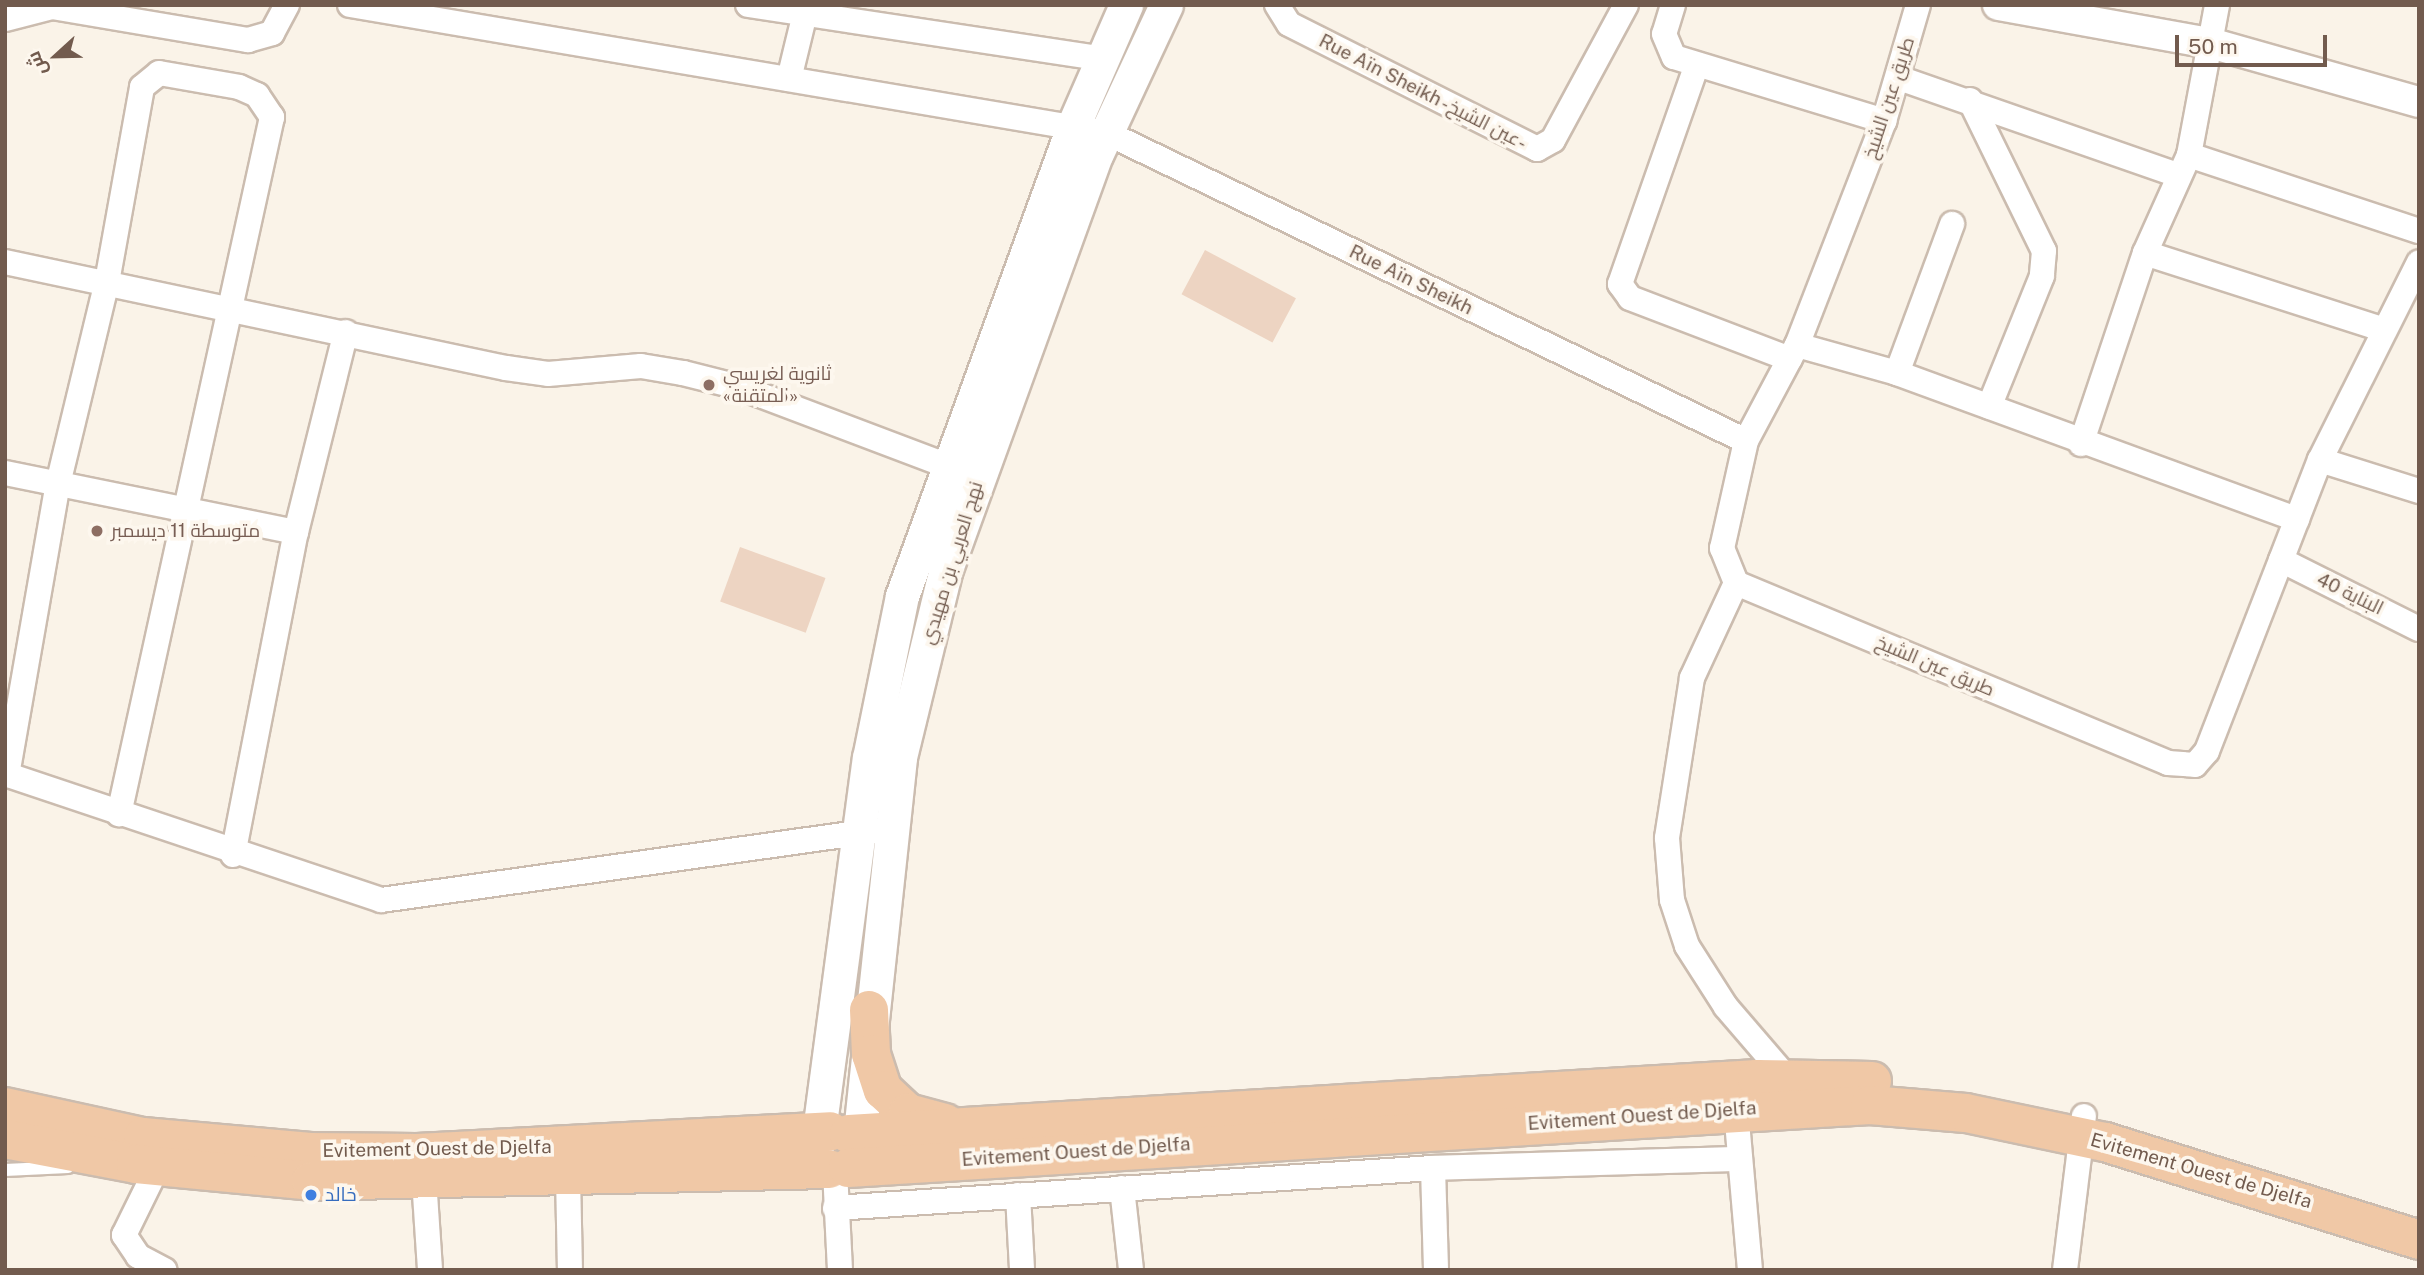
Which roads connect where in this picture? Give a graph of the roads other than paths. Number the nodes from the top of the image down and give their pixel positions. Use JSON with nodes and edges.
{"nodes":[{"id":1,"x":287,"y":5,"type":"edge"},
{"id":2,"x":351,"y":5,"type":"edge"},
{"id":3,"x":748,"y":5,"type":"edge"},
{"id":4,"x":1126,"y":5,"type":"edge"},
{"id":5,"x":1166,"y":5,"type":"edge"},
{"id":6,"x":1277,"y":5,"type":"edge"},
{"id":7,"x":1626,"y":5,"type":"edge"},
{"id":8,"x":1673,"y":5,"type":"edge"},
{"id":9,"x":1918,"y":5,"type":"edge"},
{"id":10,"x":1998,"y":5,"type":"edge"},
{"id":11,"x":2217,"y":5,"type":"edge"},
{"id":12,"x":32,"y":6,"type":"edge"},
{"id":13,"x":806,"y":10,"type":"edge"},
{"id":14,"x":5,"y":19,"type":"edge"},
{"id":15,"x":2210,"y":43,"type":"junction"},
{"id":16,"x":1104,"y":59,"type":"junction"},
{"id":17,"x":1696,"y":67,"type":"junction"},
{"id":18,"x":1899,"y":78,"type":"junction"},
{"id":19,"x":789,"y":79,"type":"junction"},
{"id":20,"x":1969,"y":100,"type":"junction"},
{"id":21,"x":2419,"y":102,"type":"edge"},
{"id":22,"x":1884,"y":121,"type":"junction"},
{"id":23,"x":1074,"y":124,"type":"junction"},
{"id":24,"x":1107,"y":133,"type":"junction"},
{"id":25,"x":2183,"y":165,"type":"junction"},
{"id":26,"x":1952,"y":224,"type":"dead end"},
{"id":27,"x":2419,"y":231,"type":"edge"},
{"id":28,"x":2145,"y":253,"type":"junction"},
{"id":29,"x":5,"y":261,"type":"edge"},
{"id":30,"x":2419,"y":262,"type":"edge"},
{"id":31,"x":107,"y":282,"type":"junction"},
{"id":32,"x":231,"y":309,"type":"junction"},
{"id":33,"x":2382,"y":329,"type":"junction"},
{"id":34,"x":346,"y":332,"type":"junction"},
{"id":35,"x":1793,"y":352,"type":"junction"},
{"id":36,"x":1897,"y":373,"type":"junction"},
{"id":37,"x":1989,"y":407,"type":"junction"},
{"id":38,"x":980,"y":426,"type":"junction"},
{"id":39,"x":1746,"y":441,"type":"junction"},
{"id":40,"x":2081,"y":444,"type":"junction"},
{"id":41,"x":2320,"y":460,"type":"junction"},
{"id":42,"x":963,"y":472,"type":"junction"},
{"id":43,"x":5,"y":473,"type":"edge"},
{"id":44,"x":58,"y":484,"type":"junction"},
{"id":45,"x":2419,"y":491,"type":"edge"},
{"id":46,"x":186,"y":510,"type":"junction"},
{"id":47,"x":2297,"y":519,"type":"junction"},
{"id":48,"x":296,"y":532,"type":"junction"},
{"id":49,"x":2281,"y":560,"type":"junction"},
{"id":50,"x":1736,"y":583,"type":"junction"},
{"id":51,"x":2419,"y":629,"type":"edge"},
{"id":52,"x":6,"y":774,"type":"edge"},
{"id":53,"x":119,"y":814,"type":"junction"},
{"id":54,"x":875,"y":831,"type":"junction"},
{"id":55,"x":233,"y":855,"type":"junction"},
{"id":56,"x":869,"y":1010,"type":"junction"},
{"id":57,"x":1795,"y":1092,"type":"junction"},
{"id":58,"x":5,"y":1107,"type":"edge"},
{"id":59,"x":1736,"y":1110,"type":"junction"},
{"id":60,"x":2081,"y":1126,"type":"junction"},
{"id":61,"x":968,"y":1128,"type":"junction"},
{"id":62,"x":5,"y":1139,"type":"edge"},
{"id":63,"x":839,"y":1148,"type":"junction"},
{"id":64,"x":1740,"y":1159,"type":"junction"},
{"id":65,"x":147,"y":1165,"type":"junction"},
{"id":66,"x":1433,"y":1168,"type":"junction"},
{"id":67,"x":5,"y":1170,"type":"edge"},
{"id":68,"x":568,"y":1176,"type":"junction"},
{"id":69,"x":424,"y":1179,"type":"junction"},
{"id":70,"x":1122,"y":1188,"type":"junction"},
{"id":71,"x":1018,"y":1195,"type":"junction"},
{"id":72,"x":835,"y":1208,"type":"junction"},
{"id":73,"x":2419,"y":1218,"type":"edge"},
{"id":74,"x":2419,"y":1240,"type":"edge"},
{"id":75,"x":164,"y":1270,"type":"edge"},
{"id":76,"x":430,"y":1270,"type":"edge"},
{"id":77,"x":570,"y":1270,"type":"edge"},
{"id":78,"x":840,"y":1270,"type":"edge"},
{"id":79,"x":1022,"y":1270,"type":"edge"},
{"id":80,"x":1131,"y":1270,"type":"edge"},
{"id":81,"x":1436,"y":1270,"type":"edge"},
{"id":82,"x":1750,"y":1270,"type":"edge"},
{"id":83,"x":2065,"y":1270,"type":"edge"}],
"edges":[{"from":1,"to":12,"type":"street"},
{"from":2,"to":19,"type":"street","name":"Rue Aïn Sheikh"},
{"from":3,"to":13,"type":"street"},
{"from":4,"to":16,"type":"main road","name":"نهج العربي بن مهيدي"},
{"from":5,"to":24,"type":"main road","name":"نهج العربي بن مهيدي"},
{"from":6,"to":7,"type":"street","name":"Rue Aïn Sheikh -عين الشيخ-"},
{"from":8,"to":17,"type":"street"},
{"from":9,"to":18,"type":"street","name":"طريق عين الشيخ"},
{"from":10,"to":15,"type":"street"},
{"from":11,"to":15,"type":"street"},
{"from":12,"to":14,"type":"street"},
{"from":13,"to":16,"type":"street"},
{"from":13,"to":19,"type":"street"},
{"from":15,"to":21,"type":"street"},
{"from":15,"to":25,"type":"street"},
{"from":16,"to":23,"type":"main road","name":"نهج العربي بن مهيدي"},
{"from":17,"to":22,"type":"street"},
{"from":17,"to":35,"type":"street"},
{"from":18,"to":20,"type":"street"},
{"from":18,"to":22,"type":"street","name":"طريق عين الشيخ"},
{"from":19,"to":23,"type":"street","name":"Rue Aïn Sheikh"},
{"from":20,"to":25,"type":"street"},
{"from":20,"to":37,"type":"street"},
{"from":22,"to":35,"type":"street","name":"طريق عين الشيخ"},
{"from":23,"to":24,"type":"street","name":"Rue Aïn Sheikh"},
{"from":23,"to":38,"type":"main road","name":"نهج العربي بن مهيدي"},
{"from":24,"to":38,"type":"main road","name":"نهج العربي بن مهيدي"},
{"from":24,"to":39,"type":"street","name":"Rue Aïn Sheikh"},
{"from":25,"to":27,"type":"street"},
{"from":25,"to":28,"type":"street"},
{"from":26,"to":36,"type":"street"},
{"from":28,"to":33,"type":"street"},
{"from":28,"to":40,"type":"street"},
{"from":29,"to":31,"type":"street"},
{"from":30,"to":33,"type":"street","name":"طريق عين الشيخ"},
{"from":31,"to":32,"type":"street"},
{"from":31,"to":32,"type":"street"},
{"from":31,"to":44,"type":"street"},
{"from":32,"to":34,"type":"street"},
{"from":32,"to":46,"type":"street"},
{"from":33,"to":41,"type":"street","name":"طريق عين الشيخ"},
{"from":34,"to":42,"type":"street"},
{"from":34,"to":48,"type":"street"},
{"from":35,"to":36,"type":"street"},
{"from":35,"to":39,"type":"street","name":"طريق عين الشيخ"},
{"from":36,"to":37,"type":"street"},
{"from":37,"to":40,"type":"street"},
{"from":38,"to":42,"type":"main road","name":"نهج العربي بن مهيدي"},
{"from":39,"to":50,"type":"street","name":"طريق عين الشيخ"},
{"from":40,"to":47,"type":"street"},
{"from":41,"to":45,"type":"street"},
{"from":41,"to":47,"type":"street","name":"طريق عين الشيخ"},
{"from":42,"to":54,"type":"main road","name":"نهج العربي بن مهيدي"},
{"from":43,"to":44,"type":"street"},
{"from":44,"to":46,"type":"street"},
{"from":44,"to":52,"type":"street"},
{"from":46,"to":48,"type":"street"},
{"from":46,"to":53,"type":"street"},
{"from":47,"to":49,"type":"street","name":"طريق عين الشيخ"},
{"from":48,"to":55,"type":"street"},
{"from":49,"to":50,"type":"street","name":"طريق عين الشيخ"},
{"from":49,"to":51,"type":"street","name":"البناية 40"},
{"from":50,"to":57,"type":"street"},
{"from":52,"to":53,"type":"street"},
{"from":53,"to":55,"type":"street"},
{"from":54,"to":55,"type":"street"},
{"from":54,"to":56,"type":"main road","name":"نهج العربي بن مهيدي"},
{"from":54,"to":63,"type":"main road","name":"نهج العربي بن مهيدي"},
{"from":56,"to":61,"type":"highway"},
{"from":56,"to":63,"type":"main road","name":"نهج العربي بن مهيدي"},
{"from":57,"to":59,"type":"highway","name":"Evitement Ouest de Djelfa"},
{"from":57,"to":60,"type":"highway","name":"Evitement Ouest de Djelfa"},
{"from":57,"to":61,"type":"highway","name":"Evitement Ouest de Djelfa"},
{"from":58,"to":63,"type":"highway","name":"Evitement Ouest de Djelfa"},
{"from":59,"to":63,"type":"highway","name":"Evitement Ouest de Djelfa"},
{"from":59,"to":64,"type":"street"},
{"from":60,"to":73,"type":"highway","name":"Evitement Ouest de Djelfa"},
{"from":60,"to":74,"type":"highway","name":"Evitement Ouest de Djelfa"},
{"from":60,"to":83,"type":"street"},
{"from":61,"to":63,"type":"highway","name":"Evitement Ouest de Djelfa"},
{"from":62,"to":65,"type":"highway","name":"Evitement Ouest de Djelfa"},
{"from":63,"to":68,"type":"highway","name":"Evitement Ouest de Djelfa"},
{"from":63,"to":72,"type":"street"},
{"from":64,"to":66,"type":"street"},
{"from":64,"to":82,"type":"street"},
{"from":65,"to":67,"type":"lane"},
{"from":65,"to":69,"type":"highway","name":"Evitement Ouest de Djelfa"},
{"from":65,"to":75,"type":"street"},
{"from":66,"to":70,"type":"street"},
{"from":66,"to":81,"type":"street"},
{"from":68,"to":69,"type":"highway","name":"Evitement Ouest de Djelfa"},
{"from":68,"to":77,"type":"street"},
{"from":69,"to":76,"type":"street"},
{"from":70,"to":71,"type":"street"},
{"from":70,"to":80,"type":"street"},
{"from":71,"to":72,"type":"street"},
{"from":71,"to":79,"type":"street"},
{"from":72,"to":78,"type":"street"}]}
